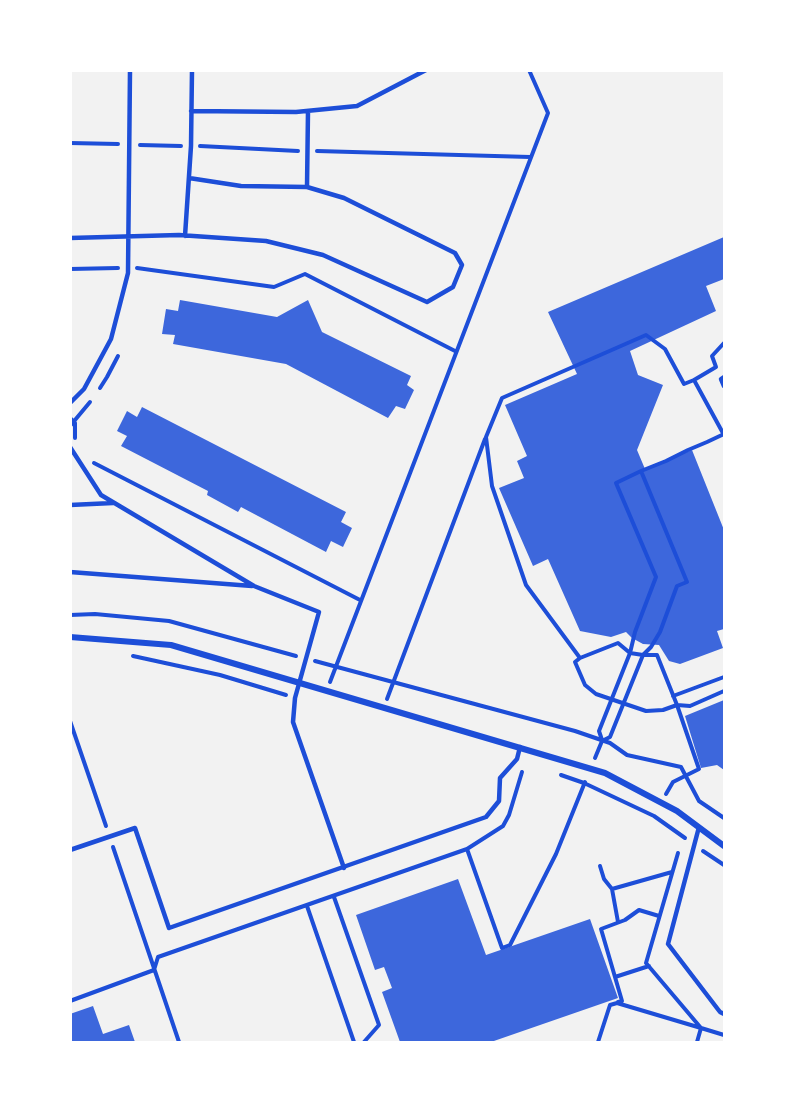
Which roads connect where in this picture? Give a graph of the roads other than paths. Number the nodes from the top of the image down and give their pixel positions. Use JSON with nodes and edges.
{"nodes":[{"id":1,"x":130,"y":70,"type":"edge"},
{"id":2,"x":192,"y":70,"type":"edge"},
{"id":3,"x":426,"y":70,"type":"edge"},
{"id":4,"x":191,"y":111,"type":"junction"},
{"id":5,"x":308,"y":111,"type":"junction"},
{"id":6,"x":189,"y":178,"type":"junction"},
{"id":7,"x":307,"y":186,"type":"junction"},
{"id":8,"x":185,"y":236,"type":"junction"},
{"id":9,"x":70,"y":238,"type":"edge"},
{"id":10,"x":129,"y":238,"type":"junction"},
{"id":11,"x":724,"y":377,"type":"edge"},
{"id":12,"x":724,"y":386,"type":"edge"},
{"id":13,"x":70,"y":404,"type":"edge"},
{"id":14,"x":70,"y":447,"type":"edge"},
{"id":15,"x":114,"y":502,"type":"junction"},
{"id":16,"x":70,"y":505,"type":"edge"},
{"id":17,"x":70,"y":572,"type":"edge"},
{"id":18,"x":254,"y":586,"type":"junction"},
{"id":19,"x":70,"y":637,"type":"edge"},
{"id":20,"x":300,"y":684,"type":"junction"},
{"id":21,"x":520,"y":747,"type":"junction"},
{"id":22,"x":699,"y":827,"type":"junction"},
{"id":23,"x":724,"y":846,"type":"edge"},
{"id":24,"x":70,"y":850,"type":"edge"},
{"id":25,"x":344,"y":868,"type":"junction"},
{"id":26,"x":724,"y":1014,"type":"edge"}],
"edges":[{"from":1,"to":10,"type":"lane"},
{"from":2,"to":4,"type":"lane"},
{"from":3,"to":5,"type":"lane"},
{"from":4,"to":5,"type":"lane"},
{"from":4,"to":6,"type":"lane"},
{"from":5,"to":7,"type":"lane"},
{"from":6,"to":7,"type":"lane"},
{"from":6,"to":8,"type":"lane"},
{"from":7,"to":8,"type":"lane"},
{"from":8,"to":10,"type":"lane"},
{"from":9,"to":10,"type":"lane"},
{"from":10,"to":13,"type":"lane"},
{"from":11,"to":12,"type":"lane"},
{"from":14,"to":15,"type":"lane"},
{"from":15,"to":16,"type":"lane"},
{"from":15,"to":18,"type":"lane"},
{"from":17,"to":18,"type":"lane"},
{"from":18,"to":20,"type":"lane"},
{"from":19,"to":20,"type":"street"},
{"from":20,"to":21,"type":"street"},
{"from":20,"to":25,"type":"lane"},
{"from":21,"to":22,"type":"street"},
{"from":21,"to":25,"type":"lane"},
{"from":22,"to":23,"type":"street"},
{"from":22,"to":26,"type":"lane"},
{"from":24,"to":25,"type":"lane"}]}
